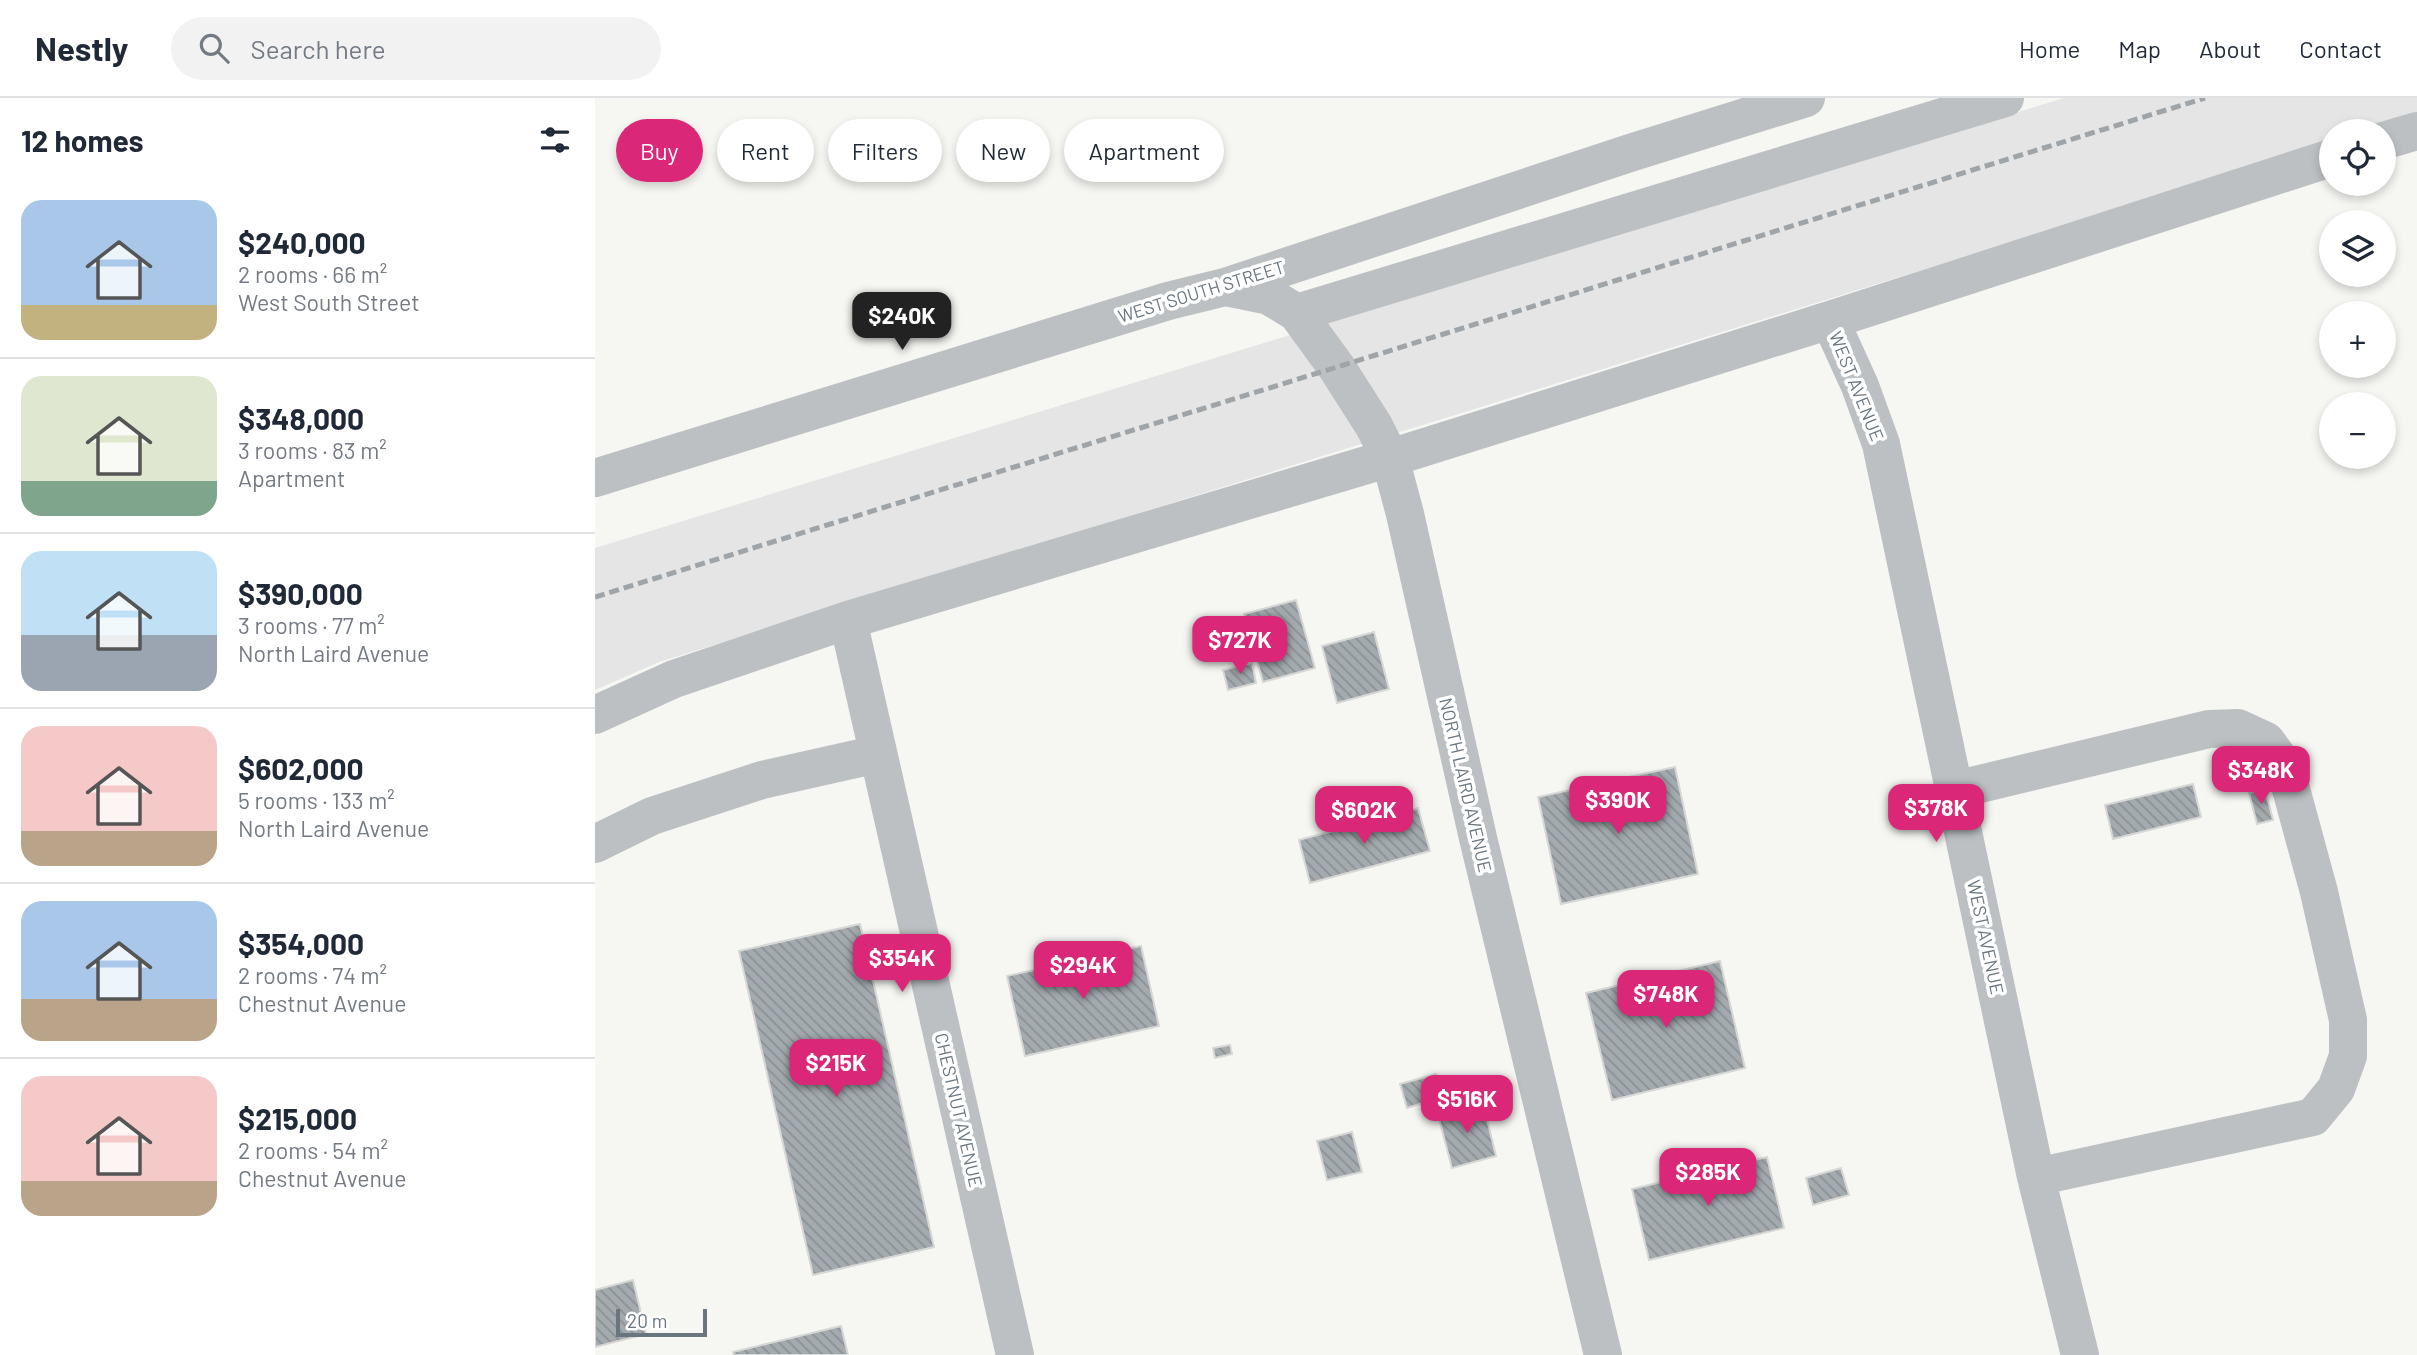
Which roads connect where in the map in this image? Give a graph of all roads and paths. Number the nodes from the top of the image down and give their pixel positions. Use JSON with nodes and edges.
{"nodes":[{"id":1,"x":1806,"y":98,"type":"edge"},
{"id":2,"x":2005,"y":98,"type":"edge"},
{"id":3,"x":2417,"y":131,"type":"edge"},
{"id":4,"x":2396,"y":137,"type":"edge"},
{"id":5,"x":2319,"y":162,"type":"edge"},
{"id":6,"x":1225,"y":287,"type":"junction"},
{"id":7,"x":1297,"y":313,"type":"junction"},
{"id":8,"x":1830,"y":320,"type":"junction"},
{"id":9,"x":1390,"y":458,"type":"junction"},
{"id":10,"x":595,"y":478,"type":"edge"},
{"id":11,"x":848,"y":620,"type":"junction"},
{"id":12,"x":595,"y":715,"type":"edge"},
{"id":13,"x":878,"y":754,"type":"junction"},
{"id":14,"x":1955,"y":790,"type":"junction"},
{"id":15,"x":595,"y":844,"type":"edge"},
{"id":16,"x":2036,"y":1177,"type":"junction"},
{"id":17,"x":1015,"y":1355,"type":"edge"},
{"id":18,"x":1604,"y":1355,"type":"edge"},
{"id":19,"x":2080,"y":1355,"type":"edge"}],
"edges":[{"from":1,"to":6,"type":"street","name":"WEST SOUTH STREET"},
{"from":2,"to":7,"type":"street"},
{"from":3,"to":4,"type":"street"},
{"from":5,"to":8,"type":"street"},
{"from":6,"to":7,"type":"street","name":"NORTH LAIRD AVENUE"},
{"from":6,"to":10,"type":"street","name":"WEST SOUTH STREET"},
{"from":7,"to":9,"type":"street","name":"NORTH LAIRD AVENUE"},
{"from":8,"to":9,"type":"street"},
{"from":8,"to":14,"type":"street","name":"WEST AVENUE"},
{"from":9,"to":11,"type":"street"},
{"from":9,"to":18,"type":"street","name":"NORTH LAIRD AVENUE"},
{"from":11,"to":12,"type":"street"},
{"from":11,"to":13,"type":"street","name":"CHESTNUT AVENUE"},
{"from":13,"to":15,"type":"street"},
{"from":13,"to":17,"type":"street","name":"CHESTNUT AVENUE"},
{"from":14,"to":16,"type":"street","name":"WEST AVENUE"},
{"from":14,"to":16,"type":"street"},
{"from":16,"to":19,"type":"street","name":"WEST AVENUE"}]}
